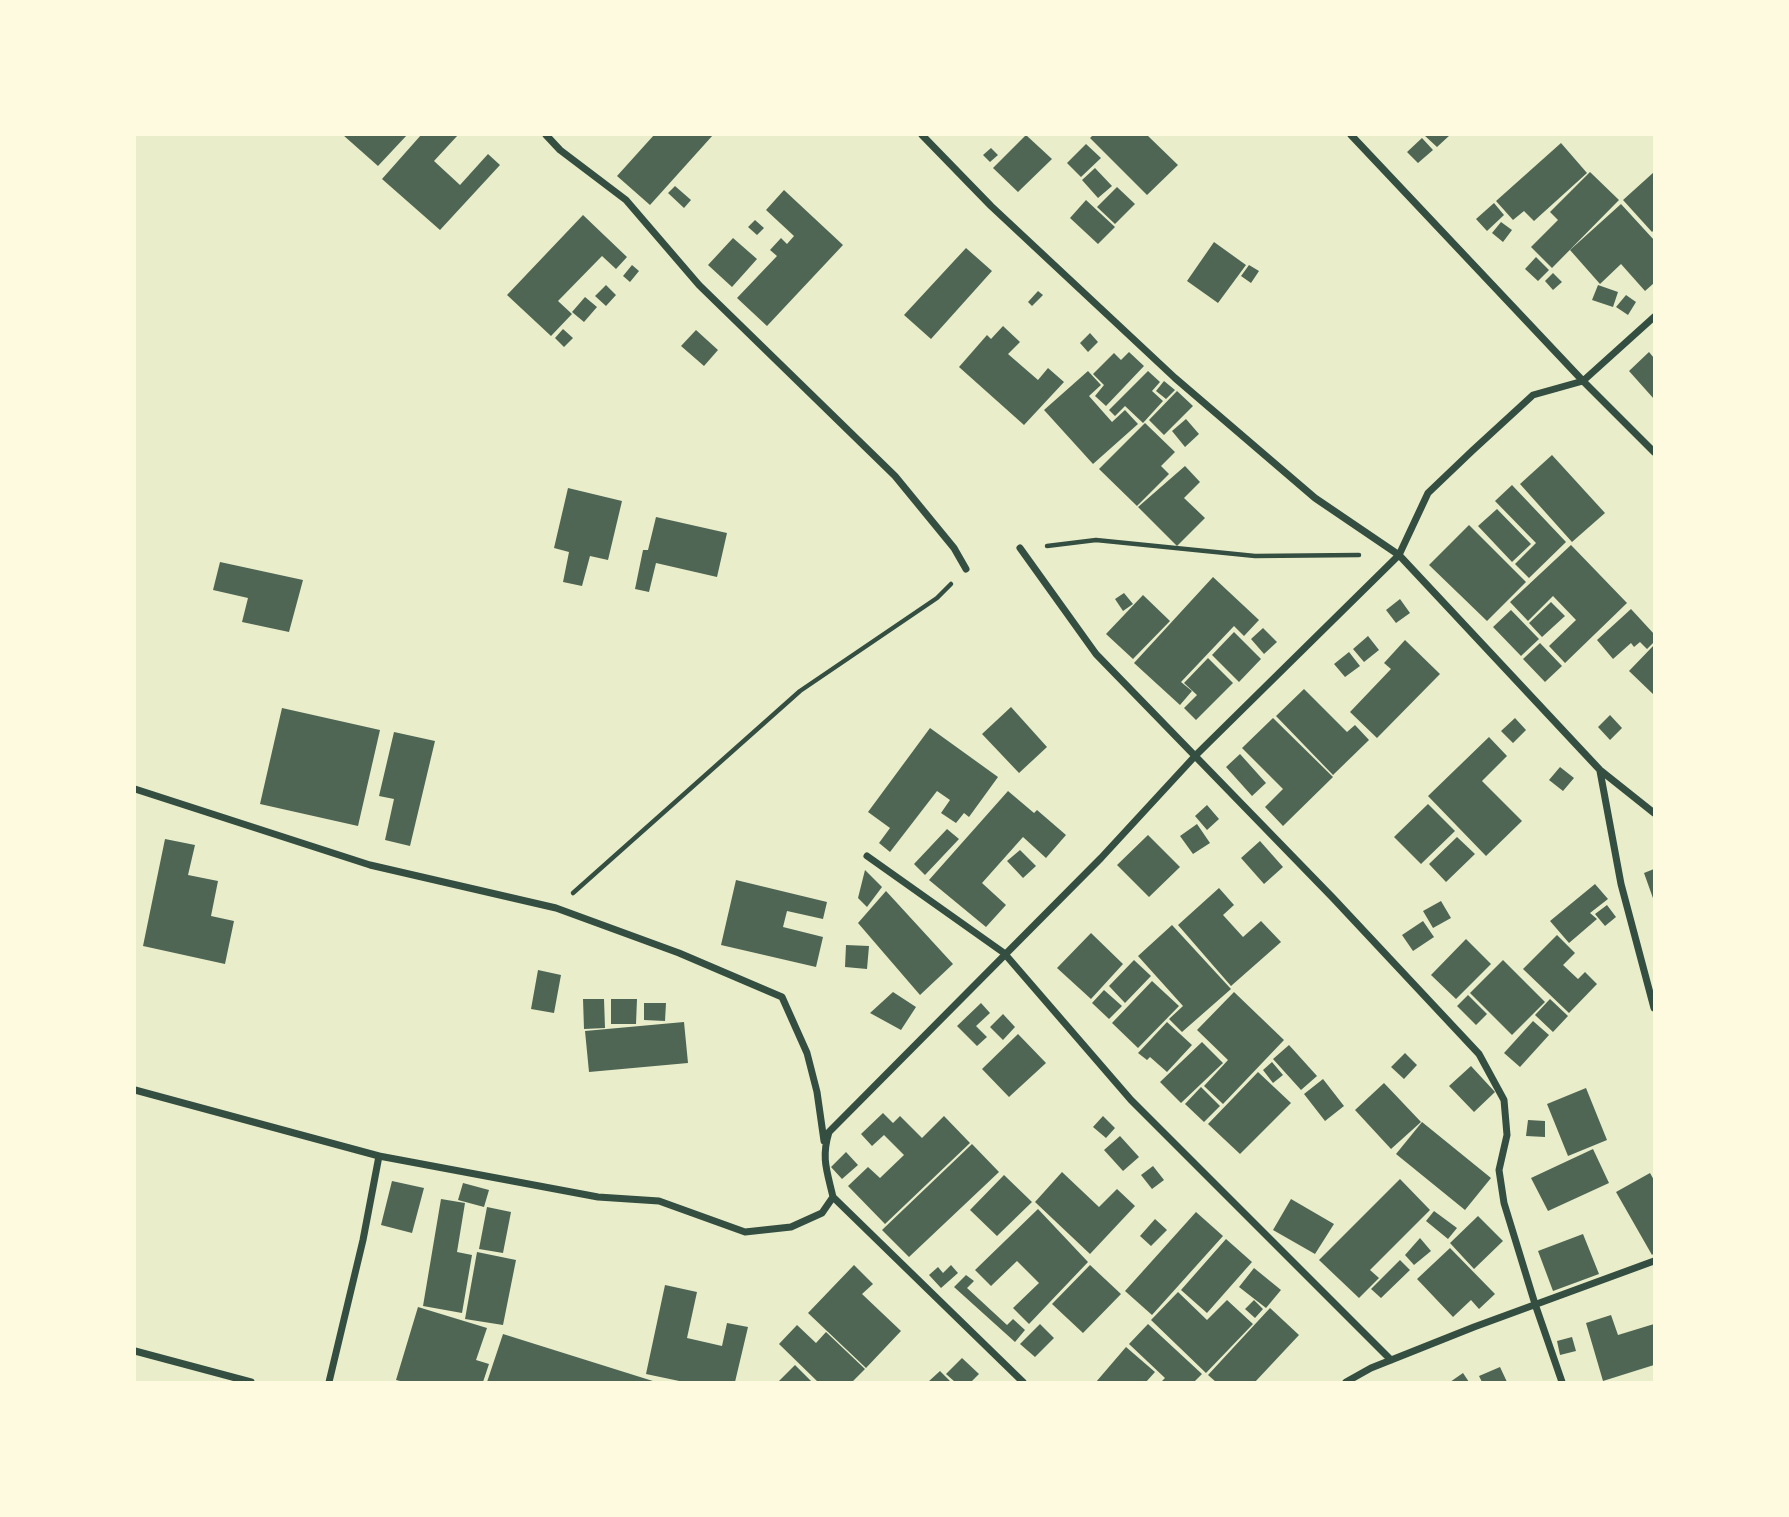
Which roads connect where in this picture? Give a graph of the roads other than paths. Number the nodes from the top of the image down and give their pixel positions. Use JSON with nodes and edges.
{"nodes":[{"id":1,"x":546,"y":135,"type":"edge"},
{"id":2,"x":922,"y":135,"type":"edge"},
{"id":3,"x":1350,"y":135,"type":"edge"},
{"id":4,"x":1654,"y":317,"type":"edge"},
{"id":5,"x":1583,"y":381,"type":"junction"},
{"id":6,"x":1654,"y":453,"type":"edge"},
{"id":7,"x":1020,"y":548,"type":"road end"},
{"id":8,"x":1399,"y":555,"type":"junction"},
{"id":9,"x":965,"y":569,"type":"road end"},
{"id":10,"x":1196,"y":755,"type":"junction"},
{"id":11,"x":1600,"y":770,"type":"junction"},
{"id":12,"x":135,"y":789,"type":"edge"},
{"id":13,"x":1654,"y":813,"type":"edge"},
{"id":14,"x":867,"y":856,"type":"dead end"},
{"id":15,"x":1004,"y":953,"type":"junction"},
{"id":16,"x":1654,"y":1008,"type":"edge"},
{"id":17,"x":135,"y":1090,"type":"edge"},
{"id":18,"x":825,"y":1146,"type":"junction"},
{"id":19,"x":379,"y":1156,"type":"junction"},
{"id":20,"x":834,"y":1197,"type":"junction"},
{"id":21,"x":1654,"y":1261,"type":"edge"},
{"id":22,"x":1535,"y":1304,"type":"junction"},
{"id":23,"x":135,"y":1351,"type":"edge"},
{"id":24,"x":1391,"y":1360,"type":"junction"},
{"id":25,"x":251,"y":1382,"type":"edge"},
{"id":26,"x":329,"y":1382,"type":"edge"},
{"id":27,"x":1023,"y":1382,"type":"edge"},
{"id":28,"x":1346,"y":1382,"type":"edge"},
{"id":29,"x":1562,"y":1382,"type":"edge"}],
"edges":[{"from":1,"to":9,"type":"street"},
{"from":2,"to":8,"type":"street"},
{"from":3,"to":5,"type":"street"},
{"from":4,"to":5,"type":"street"},
{"from":5,"to":6,"type":"street"},
{"from":5,"to":8,"type":"street"},
{"from":7,"to":10,"type":"street"},
{"from":8,"to":10,"type":"street"},
{"from":8,"to":11,"type":"street"},
{"from":10,"to":15,"type":"street"},
{"from":10,"to":22,"type":"street"},
{"from":11,"to":13,"type":"street"},
{"from":11,"to":16,"type":"street"},
{"from":12,"to":18,"type":"street"},
{"from":14,"to":15,"type":"street"},
{"from":15,"to":18,"type":"street"},
{"from":15,"to":24,"type":"street"},
{"from":17,"to":19,"type":"street"},
{"from":18,"to":20,"type":"street"},
{"from":19,"to":20,"type":"street"},
{"from":19,"to":26,"type":"street"},
{"from":20,"to":27,"type":"street"},
{"from":21,"to":22,"type":"street"},
{"from":22,"to":24,"type":"street"},
{"from":22,"to":29,"type":"street"},
{"from":23,"to":25,"type":"street"},
{"from":24,"to":28,"type":"street"}]}
